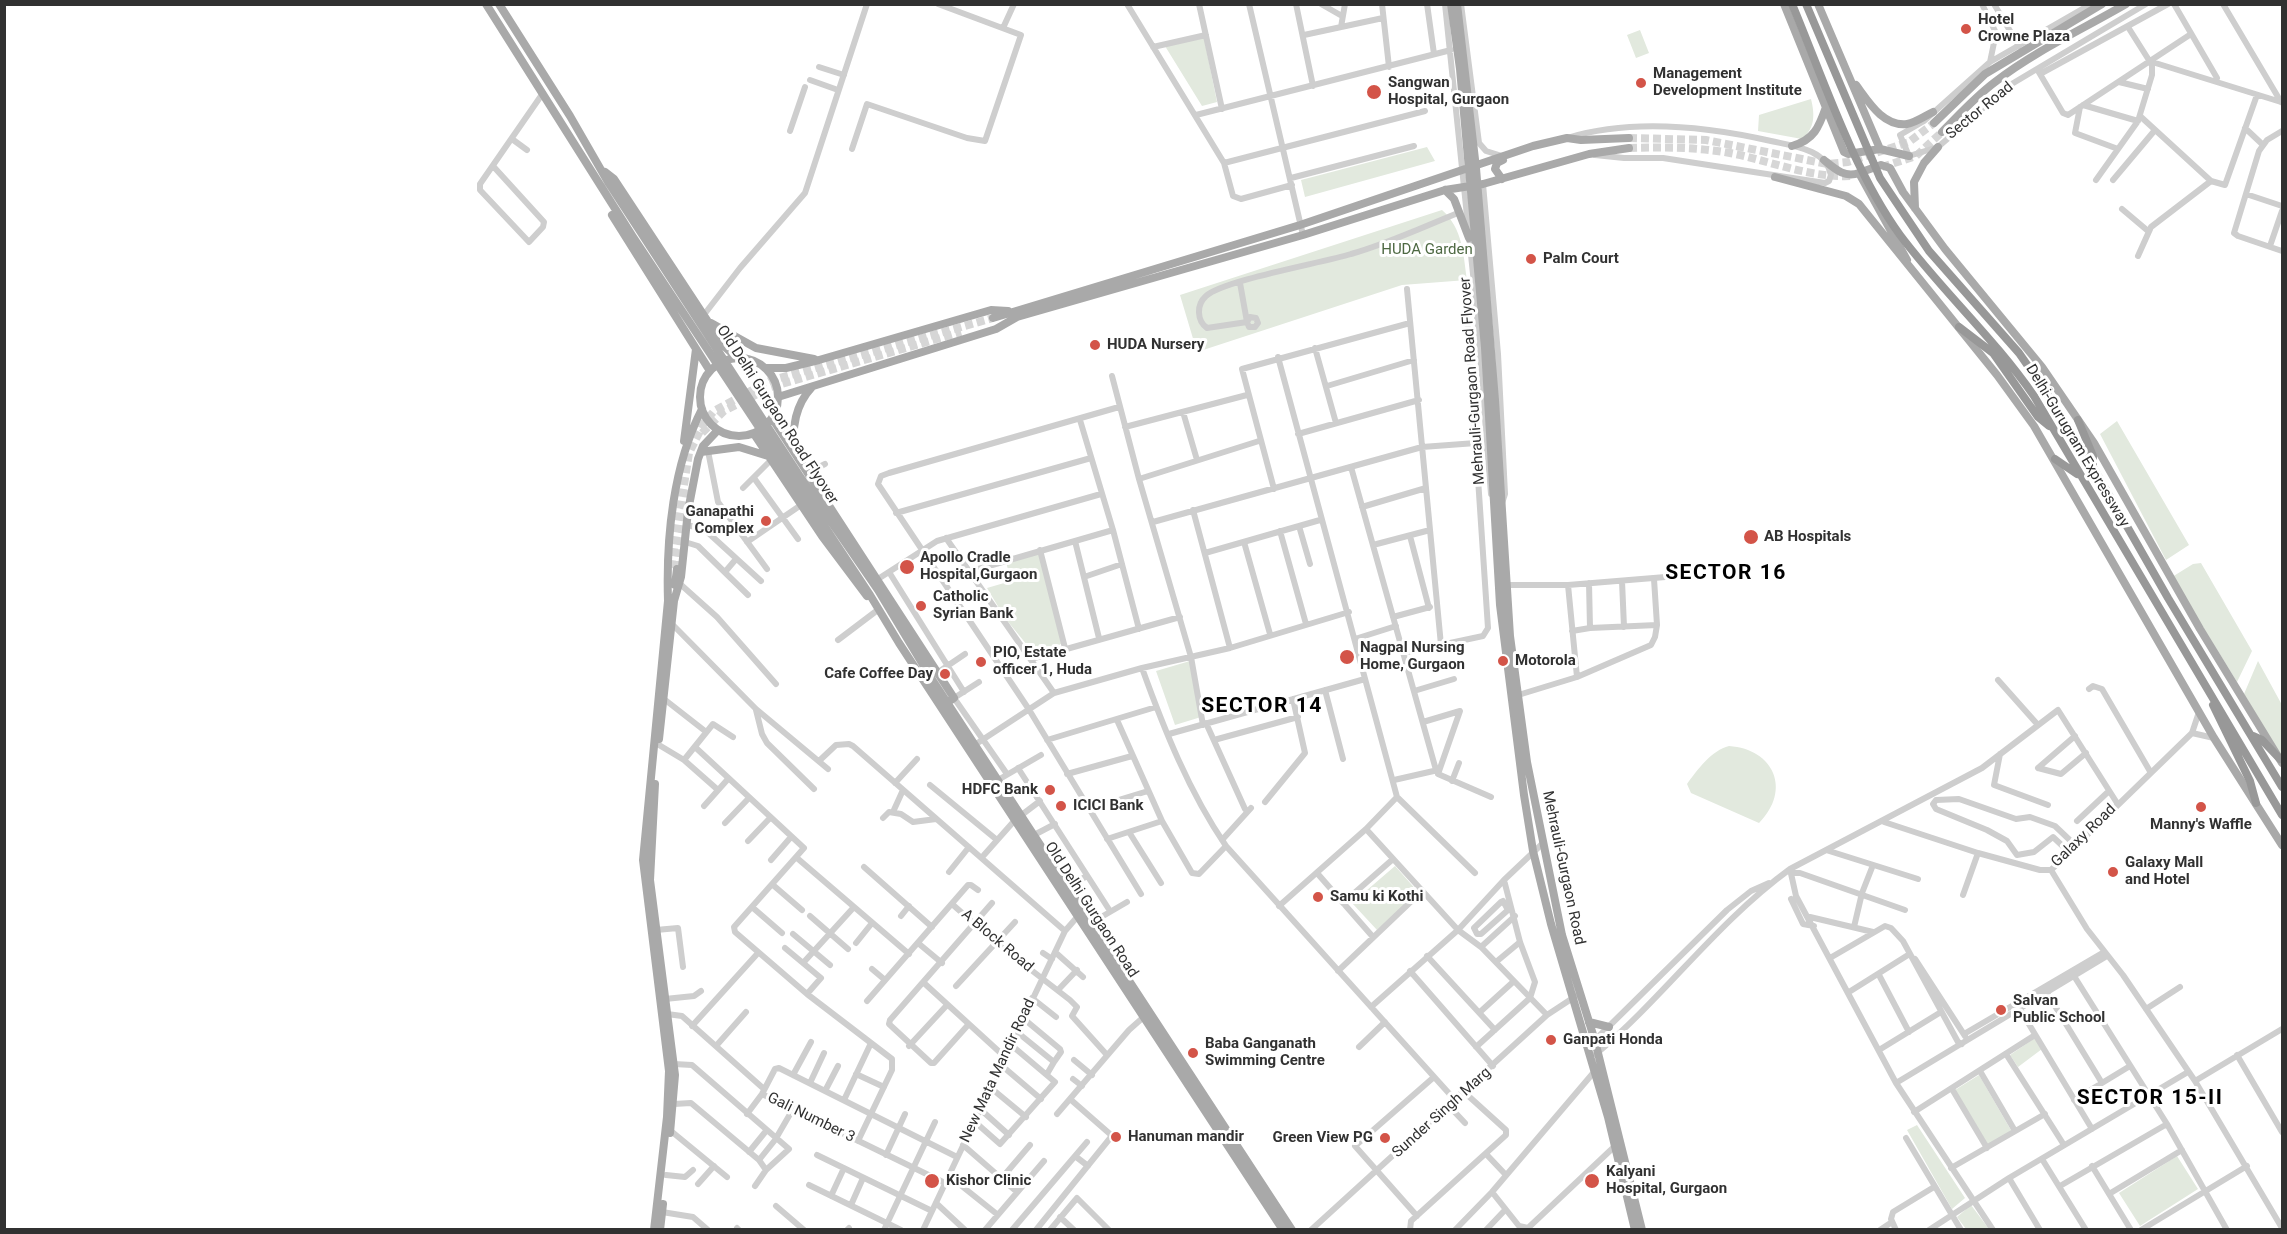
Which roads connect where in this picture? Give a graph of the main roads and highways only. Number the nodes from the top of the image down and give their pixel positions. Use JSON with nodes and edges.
{"nodes":[{"id":1,"x":486,"y":4,"type":"edge"},
{"id":2,"x":499,"y":4,"type":"edge"},
{"id":3,"x":1451,"y":4,"type":"edge"},
{"id":4,"x":1459,"y":4,"type":"edge"},
{"id":5,"x":1784,"y":4,"type":"edge"},
{"id":6,"x":1792,"y":4,"type":"edge"},
{"id":7,"x":1806,"y":4,"type":"edge"},
{"id":8,"x":1818,"y":4,"type":"edge"},
{"id":9,"x":2102,"y":4,"type":"edge"},
{"id":10,"x":2127,"y":4,"type":"edge"},
{"id":11,"x":1846,"y":72,"type":"junction"},
{"id":12,"x":1826,"y":107,"type":"junction"},
{"id":13,"x":1933,"y":112,"type":"road end"},
{"id":14,"x":1934,"y":123,"type":"tunnel mouth"},
{"id":15,"x":1942,"y":132,"type":"tunnel mouth"},
{"id":16,"x":1629,"y":138,"type":"tunnel mouth"},
{"id":17,"x":1533,"y":146,"type":"junction"},
{"id":18,"x":1792,"y":146,"type":"road end"},
{"id":19,"x":1938,"y":147,"type":"road end"},
{"id":20,"x":1629,"y":148,"type":"tunnel mouth"},
{"id":21,"x":1880,"y":149,"type":"junction"},
{"id":22,"x":1909,"y":156,"type":"road end"},
{"id":23,"x":1824,"y":160,"type":"road end"},
{"id":24,"x":599,"y":167,"type":"junction"},
{"id":25,"x":1858,"y":173,"type":"junction"},
{"id":26,"x":1775,"y":177,"type":"road end"},
{"id":27,"x":596,"y":179,"type":"junction"},
{"id":28,"x":1502,"y":179,"type":"junction"},
{"id":29,"x":604,"y":184,"type":"junction"},
{"id":30,"x":1445,"y":190,"type":"junction"},
{"id":31,"x":1915,"y":208,"type":"junction"},
{"id":32,"x":1469,"y":237,"type":"road end"},
{"id":33,"x":1907,"y":262,"type":"junction"},
{"id":34,"x":1016,"y":314,"type":"junction"},
{"id":35,"x":705,"y":318,"type":"junction"},
{"id":36,"x":994,"y":320,"type":"tunnel mouth"},
{"id":37,"x":1959,"y":327,"type":"junction"},
{"id":38,"x":695,"y":346,"type":"junction"},
{"id":39,"x":737,"y":358,"type":"junction"},
{"id":40,"x":819,"y":360,"type":"junction"},
{"id":41,"x":765,"y":368,"type":"junction"},
{"id":42,"x":710,"y":371,"type":"junction"},
{"id":43,"x":813,"y":386,"type":"junction"},
{"id":44,"x":778,"y":397,"type":"junction"},
{"id":45,"x":702,"y":409,"type":"junction"},
{"id":46,"x":772,"y":418,"type":"junction"},
{"id":47,"x":2078,"y":420,"type":"junction"},
{"id":48,"x":2051,"y":428,"type":"junction"},
{"id":49,"x":717,"y":430,"type":"junction"},
{"id":50,"x":754,"y":434,"type":"junction"},
{"id":51,"x":1495,"y":443,"type":"junction"},
{"id":52,"x":704,"y":452,"type":"junction"},
{"id":53,"x":682,"y":458,"type":"junction"},
{"id":54,"x":770,"y":458,"type":"junction"},
{"id":55,"x":797,"y":458,"type":"junction"},
{"id":56,"x":2055,"y":459,"type":"junction"},
{"id":57,"x":2093,"y":467,"type":"junction"},
{"id":58,"x":2080,"y":476,"type":"junction"},
{"id":59,"x":1498,"y":505,"type":"joint"},
{"id":60,"x":674,"y":568,"type":"tunnel mouth"},
{"id":61,"x":671,"y":601,"type":"junction"},
{"id":62,"x":878,"y":607,"type":"junction"},
{"id":63,"x":934,"y":675,"type":"junction"},
{"id":64,"x":1515,"y":696,"type":"junction"},
{"id":65,"x":2212,"y":696,"type":"junction"},
{"id":66,"x":948,"y":702,"type":"junction"},
{"id":67,"x":2252,"y":736,"type":"junction"},
{"id":68,"x":657,"y":743,"type":"junction"},
{"id":69,"x":2281,"y":761,"type":"edge"},
{"id":70,"x":2283,"y":787,"type":"edge"},
{"id":71,"x":2256,"y":803,"type":"junction"},
{"id":72,"x":2283,"y":814,"type":"edge"},
{"id":73,"x":1018,"y":818,"type":"junction"},
{"id":74,"x":2283,"y":845,"type":"edge"},
{"id":75,"x":1112,"y":962,"type":"junction"},
{"id":76,"x":1576,"y":995,"type":"junction"},
{"id":77,"x":1589,"y":1022,"type":"junction"},
{"id":78,"x":1609,"y":1027,"type":"road end"},
{"id":79,"x":1591,"y":1044,"type":"junction"},
{"id":80,"x":1594,"y":1054,"type":"junction"},
{"id":81,"x":1209,"y":1109,"type":"junction"},
{"id":82,"x":1278,"y":1228,"type":"edge"},
{"id":83,"x":654,"y":1230,"type":"edge"},
{"id":84,"x":660,"y":1230,"type":"edge"},
{"id":85,"x":1292,"y":1230,"type":"edge"},
{"id":86,"x":1635,"y":1230,"type":"edge"},
{"id":87,"x":1642,"y":1230,"type":"edge"}],
"edges":[{"from":1,"to":27,"type":"main road"},
{"from":2,"to":24,"type":"main road"},
{"from":3,"to":51,"type":"main road","name":"Mehrauli-Gurgaon Road Flyover"},
{"from":4,"to":51,"type":"main road","name":"Mehrauli-Gurgaon Road Flyover"},
{"from":5,"to":12,"type":"main road"},
{"from":6,"to":48,"type":"highway","name":"Delhi-Gurugram Expressway"},
{"from":7,"to":57,"type":"highway","name":"Delhi-Gurugram Expressway"},
{"from":8,"to":11,"type":"main road"},
{"from":9,"to":14,"type":"main road"},
{"from":10,"to":15,"type":"main road"},
{"from":11,"to":13,"type":"main road"},
{"from":11,"to":21,"type":"main road"},
{"from":12,"to":18,"type":"main road"},
{"from":12,"to":21,"type":"main road"},
{"from":16,"to":17,"type":"main road"},
{"from":17,"to":28,"type":"main road"},
{"from":17,"to":34,"type":"main road"},
{"from":19,"to":31,"type":"main road"},
{"from":20,"to":28,"type":"main road"},
{"from":21,"to":22,"type":"main road"},
{"from":23,"to":25,"type":"main road"},
{"from":24,"to":29,"type":"main road","name":"Old Delhi Gurgaon Road Flyover"},
{"from":24,"to":35,"type":"main road"},
{"from":25,"to":31,"type":"main road"},
{"from":25,"to":33,"type":"main road"},
{"from":26,"to":33,"type":"main road"},
{"from":27,"to":29,"type":"main road","name":"Old Delhi Gurgaon Road Flyover"},
{"from":27,"to":38,"type":"main road"},
{"from":28,"to":30,"type":"main road"},
{"from":29,"to":62,"type":"main road","name":"Old Delhi Gurgaon Road Flyover"},
{"from":29,"to":63,"type":"main road","name":"Old Delhi Gurgaon Road Flyover"},
{"from":30,"to":32,"type":"main road"},
{"from":30,"to":34,"type":"main road"},
{"from":31,"to":47,"type":"main road"},
{"from":33,"to":37,"type":"main road"},
{"from":34,"to":36,"type":"main road"},
{"from":34,"to":40,"type":"main road"},
{"from":34,"to":43,"type":"main road"},
{"from":35,"to":39,"type":"main road"},
{"from":35,"to":40,"type":"main road"},
{"from":37,"to":48,"type":"highway"},
{"from":37,"to":56,"type":"main road"},
{"from":38,"to":42,"type":"main road"},
{"from":38,"to":53,"type":"main road"},
{"from":39,"to":41,"type":"main road"},
{"from":39,"to":42,"type":"main road"},
{"from":40,"to":41,"type":"main road"},
{"from":41,"to":44,"type":"main road"},
{"from":42,"to":45,"type":"main road"},
{"from":43,"to":44,"type":"main road"},
{"from":43,"to":55,"type":"main road"},
{"from":44,"to":46,"type":"main road"},
{"from":45,"to":49,"type":"main road"},
{"from":45,"to":53,"type":"main road"},
{"from":46,"to":50,"type":"main road"},
{"from":46,"to":55,"type":"main road"},
{"from":47,"to":57,"type":"highway"},
{"from":47,"to":69,"type":"main road"},
{"from":48,"to":58,"type":"highway","name":"Delhi-Gurugram Expressway"},
{"from":49,"to":50,"type":"main road"},
{"from":49,"to":52,"type":"main road"},
{"from":50,"to":54,"type":"main road"},
{"from":51,"to":59,"type":"main road","name":"Mehrauli-Gurgaon Road Flyover"},
{"from":52,"to":54,"type":"main road"},
{"from":52,"to":61,"type":"main road"},
{"from":53,"to":61,"type":"main road"},
{"from":54,"to":62,"type":"main road"},
{"from":55,"to":63,"type":"main road"},
{"from":56,"to":58,"type":"highway"},
{"from":56,"to":71,"type":"main road"},
{"from":57,"to":67,"type":"highway","name":"Delhi-Gurugram Expressway"},
{"from":58,"to":65,"type":"highway","name":"Delhi-Gurugram Expressway"},
{"from":59,"to":64,"type":"main road","name":"Mehrauli-Gurgaon Road"},
{"from":60,"to":61,"type":"main road"},
{"from":61,"to":68,"type":"main road"},
{"from":61,"to":68,"type":"main road"},
{"from":62,"to":66,"type":"main road","name":"Old Delhi Gurgaon Road"},
{"from":63,"to":66,"type":"main road"},
{"from":64,"to":76,"type":"main road","name":"Mehrauli-Gurgaon Road"},
{"from":64,"to":76,"type":"main road","name":"Mehrauli-Gurgaon Road"},
{"from":65,"to":71,"type":"highway"},
{"from":65,"to":72,"type":"highway","name":"Delhi-Gurugram Expressway"},
{"from":66,"to":73,"type":"main road","name":"Old Delhi Gurgaon Road"},
{"from":66,"to":73,"type":"main road","name":"Old Delhi Gurgaon Road"},
{"from":67,"to":69,"type":"highway"},
{"from":67,"to":70,"type":"highway","name":"Delhi-Gurugram Expressway"},
{"from":68,"to":83,"type":"main road"},
{"from":68,"to":84,"type":"main road"},
{"from":71,"to":74,"type":"main road"},
{"from":73,"to":75,"type":"main road","name":"Old Delhi Gurgaon Road"},
{"from":73,"to":75,"type":"main road","name":"Old Delhi Gurgaon Road"},
{"from":75,"to":81,"type":"main road","name":"Old Delhi Gurgaon Road"},
{"from":76,"to":77,"type":"main road","name":"Mehrauli-Gurgaon Road"},
{"from":76,"to":79,"type":"main road","name":"Mehrauli-Gurgaon Road"},
{"from":77,"to":78,"type":"main road"},
{"from":77,"to":79,"type":"main road","name":"Mehrauli-Gurgaon Road"},
{"from":79,"to":80,"type":"main road","name":"Mehrauli-Gurgaon Road"},
{"from":80,"to":86,"type":"main road","name":"Mehrauli-Gurgaon Road"},
{"from":80,"to":87,"type":"main road","name":"Mehrauli-Gurgaon Road"},
{"from":81,"to":82,"type":"main road","name":"Old Delhi Gurgaon Road"},
{"from":81,"to":85,"type":"main road","name":"Old Delhi Gurgaon Road"}]}
